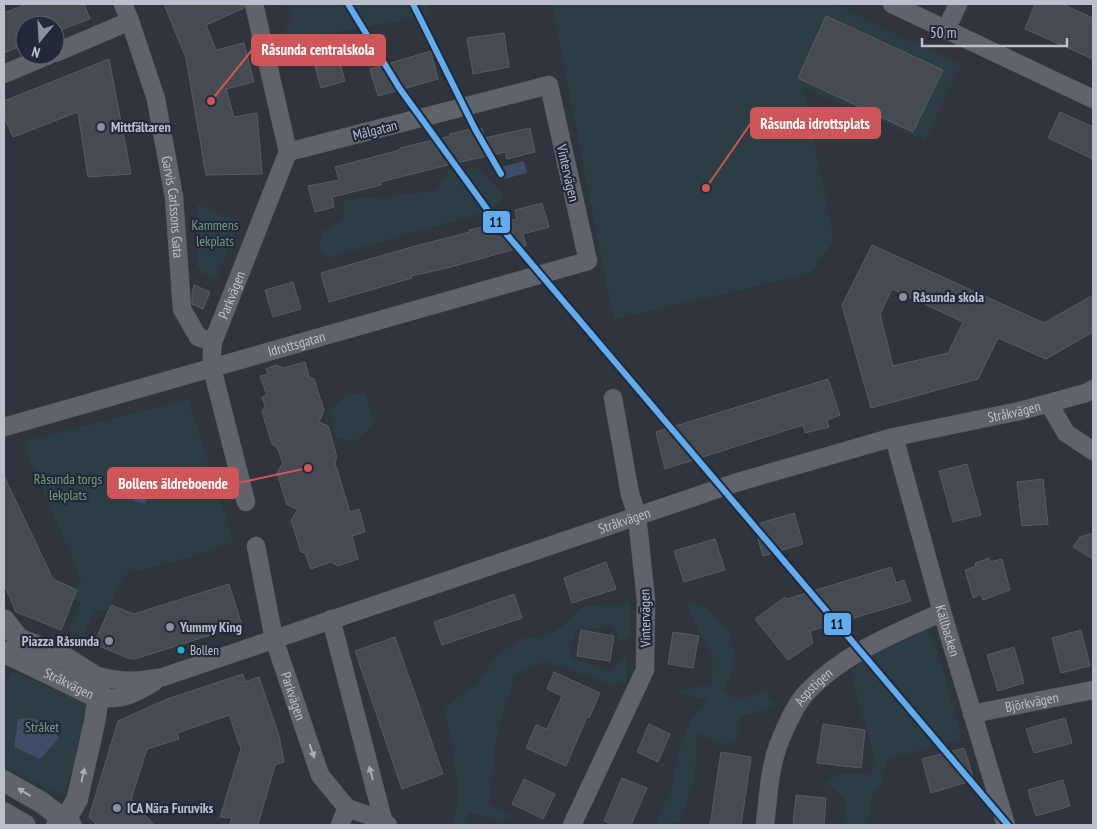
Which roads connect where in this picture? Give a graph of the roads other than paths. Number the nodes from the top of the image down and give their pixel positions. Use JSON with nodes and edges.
{"nodes":[{"id":1,"x":123,"y":4,"type":"edge"},
{"id":2,"x":254,"y":4,"type":"edge"},
{"id":3,"x":892,"y":4,"type":"edge"},
{"id":4,"x":958,"y":4,"type":"edge"},
{"id":5,"x":130,"y":21,"type":"junction"},
{"id":6,"x":947,"y":28,"type":"junction"},
{"id":7,"x":65,"y":49,"type":"edge"},
{"id":8,"x":26,"y":65,"type":"edge"},
{"id":9,"x":4,"y":74,"type":"edge"},
{"id":10,"x":548,"y":85,"type":"joint"},
{"id":11,"x":1093,"y":99,"type":"edge"},
{"id":12,"x":288,"y":152,"type":"junction"},
{"id":13,"x":588,"y":260,"type":"joint"},
{"id":14,"x":213,"y":342,"type":"junction"},
{"id":15,"x":212,"y":368,"type":"junction"},
{"id":16,"x":1093,"y":389,"type":"edge"},
{"id":17,"x":613,"y":398,"type":"dead end"},
{"id":18,"x":1049,"y":404,"type":"junction"},
{"id":19,"x":4,"y":428,"type":"edge"},
{"id":20,"x":894,"y":437,"type":"junction"},
{"id":21,"x":1093,"y":452,"type":"edge"},
{"id":22,"x":246,"y":502,"type":"dead end"},
{"id":23,"x":637,"y":516,"type":"junction"},
{"id":24,"x":256,"y":546,"type":"dead end"},
{"id":25,"x":942,"y":612,"type":"junction"},
{"id":26,"x":331,"y":619,"type":"junction"},
{"id":27,"x":4,"y":620,"type":"edge"},
{"id":28,"x":274,"y":639,"type":"junction"},
{"id":29,"x":8,"y":650,"type":"edge"},
{"id":30,"x":91,"y":674,"type":"junction"},
{"id":31,"x":163,"y":677,"type":"junction"},
{"id":32,"x":1093,"y":690,"type":"edge"},
{"id":33,"x":98,"y":698,"type":"junction"},
{"id":34,"x":972,"y":714,"type":"junction"},
{"id":35,"x":4,"y":781,"type":"edge"},
{"id":36,"x":347,"y":808,"type":"junction"},
{"id":37,"x":4,"y":813,"type":"edge"},
{"id":38,"x":64,"y":823,"type":"edge"},
{"id":39,"x":386,"y":823,"type":"edge"},
{"id":40,"x":26,"y":825,"type":"edge"},
{"id":41,"x":340,"y":825,"type":"edge"},
{"id":42,"x":572,"y":825,"type":"edge"},
{"id":43,"x":765,"y":825,"type":"edge"},
{"id":44,"x":1006,"y":825,"type":"edge"}],
"edges":[{"from":1,"to":5,"type":"street","name":"Garvis Carlssons Gata"},
{"from":2,"to":12,"type":"street"},
{"from":3,"to":6,"type":"street"},
{"from":4,"to":6,"type":"street"},
{"from":5,"to":7,"type":"street"},
{"from":5,"to":14,"type":"street","name":"Garvis Carlssons Gata"},
{"from":6,"to":11,"type":"street"},
{"from":8,"to":9,"type":"street"},
{"from":10,"to":12,"type":"street","name":"Målgatan"},
{"from":10,"to":13,"type":"street","name":"Vintervägen"},
{"from":12,"to":14,"type":"street","name":"Parkvägen"},
{"from":13,"to":15,"type":"street","name":"Idrottsgatan"},
{"from":14,"to":15,"type":"street","name":"Parkvägen"},
{"from":15,"to":19,"type":"street","name":"Idrottsgatan"},
{"from":15,"to":22,"type":"street","name":"Parkvägen"},
{"from":16,"to":18,"type":"street","name":"Stråkvägen"},
{"from":17,"to":23,"type":"street","name":"Vintervägen"},
{"from":18,"to":20,"type":"street","name":"Stråkvägen"},
{"from":18,"to":21,"type":"street"},
{"from":20,"to":23,"type":"street","name":"Stråkvägen"},
{"from":20,"to":25,"type":"street","name":"Källbacken"},
{"from":23,"to":26,"type":"street","name":"Stråkvägen"},
{"from":23,"to":42,"type":"street","name":"Vintervägen"},
{"from":24,"to":28,"type":"street","name":"Parkvägen"},
{"from":25,"to":34,"type":"street","name":"Källbacken"},
{"from":25,"to":43,"type":"street","name":"Aspstigen"},
{"from":26,"to":28,"type":"street","name":"Stråkvägen"},
{"from":39,"to":26,"type":"street","one_way":true},
{"from":27,"to":29,"type":"street"},
{"from":28,"to":31,"type":"street","name":"Stråkvägen"},
{"from":28,"to":36,"type":"street","name":"Parkvägen","one_way":true},
{"from":29,"to":30,"type":"street","name":"Stråkvägen"},
{"from":29,"to":33,"type":"street","name":"Stråkvägen"},
{"from":30,"to":31,"type":"street","name":"Stråkvägen"},
{"from":30,"to":33,"type":"street"},
{"from":31,"to":33,"type":"street","name":"Stråkvägen"},
{"from":32,"to":34,"type":"street","name":"Björkvägen"},
{"from":38,"to":33,"type":"street","one_way":true},
{"from":34,"to":44,"type":"street","name":"Källbacken"},
{"from":38,"to":35,"type":"street","one_way":true},
{"from":36,"to":39,"type":"street"},
{"from":36,"to":41,"type":"street"},
{"from":37,"to":40,"type":"street"}]}
